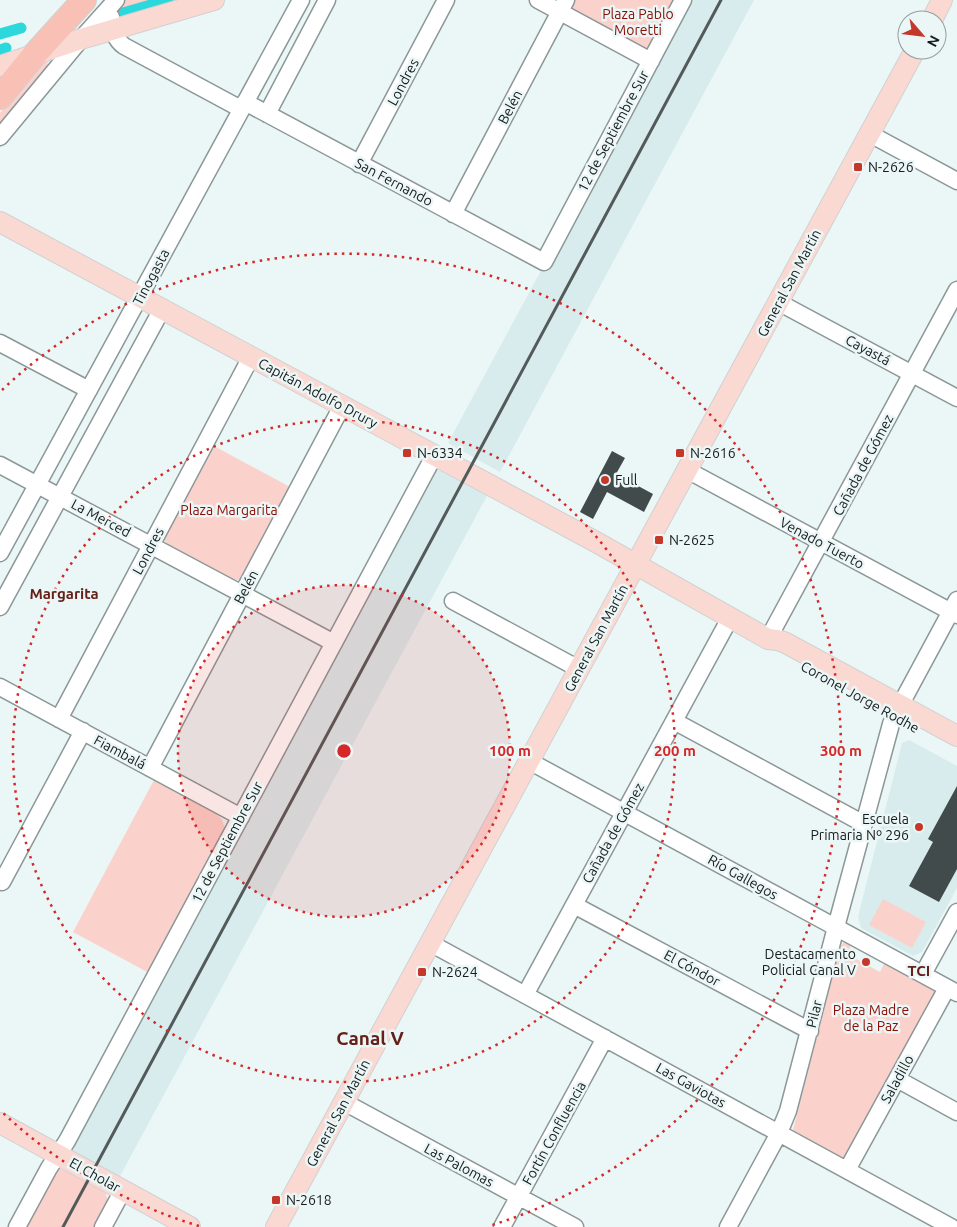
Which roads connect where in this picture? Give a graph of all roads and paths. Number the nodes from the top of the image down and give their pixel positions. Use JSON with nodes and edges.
{"nodes":[{"id":1,"x":65,"y":0,"type":"edge"},
{"id":2,"x":84,"y":0,"type":"edge"},
{"id":3,"x":214,"y":0,"type":"edge"},
{"id":4,"x":301,"y":0,"type":"edge"},
{"id":5,"x":327,"y":0,"type":"edge"},
{"id":6,"x":446,"y":0,"type":"edge"},
{"id":7,"x":538,"y":0,"type":"edge"},
{"id":8,"x":683,"y":0,"type":"edge"},
{"id":9,"x":112,"y":4,"type":"edge"},
{"id":10,"x":563,"y":6,"type":"edge"},
{"id":11,"x":114,"y":30,"type":"junction"},
{"id":12,"x":81,"y":39,"type":"junction"},
{"id":13,"x":35,"y":54,"type":"junction"},
{"id":14,"x":651,"y":60,"type":"junction"},
{"id":15,"x":910,"y":60,"type":"edge"},
{"id":16,"x":4,"y":68,"type":"edge"},
{"id":17,"x":51,"y":75,"type":"junction"},
{"id":18,"x":0,"y":97,"type":"edge"},
{"id":19,"x":243,"y":106,"type":"junction"},
{"id":20,"x":267,"y":114,"type":"junction"},
{"id":21,"x":870,"y":134,"type":"junction"},
{"id":22,"x":0,"y":137,"type":"edge"},
{"id":23,"x":359,"y":164,"type":"junction"},
{"id":24,"x":957,"y":181,"type":"edge"},
{"id":25,"x":453,"y":214,"type":"junction"},
{"id":26,"x":0,"y":222,"type":"edge"},
{"id":27,"x":544,"y":262,"type":"joint"},
{"id":28,"x":957,"y":290,"type":"edge"},
{"id":29,"x":140,"y":297,"type":"junction"},
{"id":30,"x":778,"y":302,"type":"junction"},
{"id":31,"x":162,"y":309,"type":"junction"},
{"id":32,"x":0,"y":342,"type":"edge"},
{"id":33,"x":252,"y":357,"type":"junction"},
{"id":34,"x":912,"y":374,"type":"junction"},
{"id":35,"x":89,"y":390,"type":"junction"},
{"id":36,"x":957,"y":398,"type":"edge"},
{"id":37,"x":342,"y":406,"type":"junction"},
{"id":38,"x":434,"y":456,"type":"junction"},
{"id":39,"x":0,"y":464,"type":"edge"},
{"id":40,"x":687,"y":470,"type":"junction"},
{"id":41,"x":38,"y":485,"type":"junction"},
{"id":42,"x":60,"y":497,"type":"junction"},
{"id":43,"x":821,"y":542,"type":"junction"},
{"id":44,"x":151,"y":545,"type":"junction"},
{"id":45,"x":0,"y":553,"type":"edge"},
{"id":46,"x":636,"y":565,"type":"junction"},
{"id":47,"x":7,"y":578,"type":"edge"},
{"id":48,"x":243,"y":594,"type":"junction"},
{"id":49,"x":453,"y":601,"type":"dead end"},
{"id":50,"x":0,"y":607,"type":"edge"},
{"id":51,"x":955,"y":609,"type":"edge"},
{"id":52,"x":730,"y":618,"type":"junction"},
{"id":53,"x":768,"y":639,"type":"junction"},
{"id":54,"x":334,"y":643,"type":"junction"},
{"id":55,"x":579,"y":669,"type":"junction"},
{"id":56,"x":0,"y":687,"type":"edge"},
{"id":57,"x":897,"y":710,"type":"junction"},
{"id":58,"x":59,"y":719,"type":"junction"},
{"id":59,"x":674,"y":721,"type":"junction"},
{"id":60,"x":83,"y":732,"type":"junction"},
{"id":61,"x":957,"y":736,"type":"edge"},
{"id":62,"x":957,"y":749,"type":"edge"},
{"id":63,"x":529,"y":761,"type":"junction"},
{"id":64,"x":150,"y":768,"type":"junction"},
{"id":65,"x":624,"y":812,"type":"junction"},
{"id":66,"x":241,"y":816,"type":"junction"},
{"id":67,"x":864,"y":824,"type":"junction"},
{"id":68,"x":2,"y":882,"type":"dead end"},
{"id":69,"x":574,"y":905,"type":"junction"},
{"id":70,"x":957,"y":912,"type":"edge"},
{"id":71,"x":836,"y":927,"type":"junction"},
{"id":72,"x":430,"y":943,"type":"junction"},
{"id":73,"x":923,"y":974,"type":"junction"},
{"id":74,"x":952,"y":990,"type":"edge"},
{"id":75,"x":525,"y":995,"type":"junction"},
{"id":76,"x":810,"y":1031,"type":"junction"},
{"id":77,"x":605,"y":1038,"type":"junction"},
{"id":78,"x":897,"y":1079,"type":"junction"},
{"id":79,"x":344,"y":1102,"type":"junction"},
{"id":80,"x":957,"y":1112,"type":"edge"},
{"id":81,"x":0,"y":1123,"type":"edge"},
{"id":82,"x":779,"y":1133,"type":"junction"},
{"id":83,"x":58,"y":1155,"type":"junction"},
{"id":84,"x":848,"y":1170,"type":"junction"},
{"id":85,"x":123,"y":1190,"type":"junction"},
{"id":86,"x":519,"y":1197,"type":"junction"},
{"id":87,"x":17,"y":1227,"type":"edge"},
{"id":88,"x":103,"y":1227,"type":"edge"},
{"id":89,"x":190,"y":1227,"type":"edge"},
{"id":90,"x":276,"y":1227,"type":"edge"},
{"id":91,"x":502,"y":1227,"type":"edge"},
{"id":92,"x":575,"y":1227,"type":"edge"},
{"id":93,"x":728,"y":1227,"type":"edge"},
{"id":94,"x":951,"y":1227,"type":"edge"}],
"edges":[{"from":1,"to":16,"type":"highway"},
{"from":2,"to":13,"type":"highway"},
{"from":3,"to":11,"type":"main road"},
{"from":4,"to":19,"type":"street","name":"Tinogasta"},
{"from":5,"to":20,"type":"street"},
{"from":6,"to":23,"type":"street","name":"Londres"},
{"from":7,"to":10,"type":"street"},
{"from":8,"to":14,"type":"street","name":"12 de Septiembre Sur"},
{"from":9,"to":11,"type":"street","name":"San Fernando"},
{"from":9,"to":12,"type":"street"},
{"from":10,"to":14,"type":"street"},
{"from":10,"to":25,"type":"street","name":"Belén"},
{"from":11,"to":12,"type":"main road"},
{"from":11,"to":19,"type":"street","name":"San Fernando"},
{"from":12,"to":13,"type":"main road"},
{"from":12,"to":17,"type":"street"},
{"from":13,"to":16,"type":"main road"},
{"from":13,"to":17,"type":"street"},
{"from":13,"to":18,"type":"highway"},
{"from":14,"to":27,"type":"street","name":"12 de Septiembre Sur"},
{"from":15,"to":21,"type":"main road","name":"General San Martín"},
{"from":17,"to":22,"type":"street"},
{"from":19,"to":20,"type":"street","name":"San Fernando"},
{"from":19,"to":29,"type":"street","name":"Tinogasta"},
{"from":20,"to":23,"type":"street","name":"San Fernando"},
{"from":21,"to":24,"type":"street"},
{"from":21,"to":30,"type":"main road","name":"General San Martín"},
{"from":23,"to":25,"type":"street","name":"San Fernando"},
{"from":25,"to":27,"type":"street","name":"San Fernando"},
{"from":26,"to":29,"type":"main road","name":"Capitán Adolfo Drury"},
{"from":28,"to":34,"type":"street","name":"Cañada de Gómez"},
{"from":29,"to":31,"type":"main road","name":"Capitán Adolfo Drury"},
{"from":29,"to":35,"type":"street","name":"Tinogasta"},
{"from":30,"to":34,"type":"street","name":"Cayastá"},
{"from":30,"to":40,"type":"main road","name":"General San Martín"},
{"from":31,"to":33,"type":"main road","name":"Capitán Adolfo Drury"},
{"from":31,"to":42,"type":"street","name":"Tinogasta"},
{"from":32,"to":35,"type":"street"},
{"from":33,"to":37,"type":"main road","name":"Capitán Adolfo Drury"},
{"from":33,"to":44,"type":"street","name":"Londres"},
{"from":34,"to":36,"type":"street","name":"Cayastá"},
{"from":34,"to":43,"type":"street","name":"Cañada de Gómez"},
{"from":35,"to":41,"type":"street","name":"Tinogasta"},
{"from":37,"to":38,"type":"main road","name":"Capitán Adolfo Drury"},
{"from":37,"to":48,"type":"street","name":"Belén"},
{"from":38,"to":46,"type":"main road","name":"Capitán Adolfo Drury"},
{"from":38,"to":54,"type":"street","name":"12 de Septiembre Sur"},
{"from":39,"to":41,"type":"street","name":"La Merced"},
{"from":40,"to":43,"type":"street","name":"Venado Tuerto"},
{"from":40,"to":46,"type":"main road","name":"General San Martín"},
{"from":41,"to":42,"type":"street","name":"La Merced"},
{"from":41,"to":45,"type":"street","name":"Tinogasta"},
{"from":42,"to":44,"type":"street","name":"La Merced"},
{"from":42,"to":47,"type":"street","name":"Tinogasta"},
{"from":43,"to":51,"type":"street","name":"Venado Tuerto"},
{"from":43,"to":53,"type":"street","name":"Cañada de Gómez"},
{"from":44,"to":48,"type":"street","name":"La Merced"},
{"from":44,"to":58,"type":"street","name":"Londres"},
{"from":46,"to":52,"type":"main road","name":"Coronel Jorge Rodhe"},
{"from":46,"to":55,"type":"main road","name":"General San Martín"},
{"from":47,"to":50,"type":"street","name":"Tinogasta"},
{"from":48,"to":54,"type":"street","name":"La Merced"},
{"from":48,"to":64,"type":"street","name":"Belén"},
{"from":49,"to":55,"type":"street"},
{"from":51,"to":57,"type":"street","name":"Pilar"},
{"from":52,"to":53,"type":"main road","name":"Coronel Jorge Rodhe"},
{"from":52,"to":59,"type":"street","name":"Cañada de Gómez"},
{"from":53,"to":57,"type":"main road","name":"Coronel Jorge Rodhe"},
{"from":54,"to":66,"type":"street","name":"12 de Septiembre Sur"},
{"from":55,"to":63,"type":"main road","name":"General San Martín"},
{"from":56,"to":58,"type":"street","name":"Fiambalá"},
{"from":57,"to":61,"type":"main road","name":"Coronel Jorge Rodhe"},
{"from":57,"to":62,"type":"main road","name":"Coronel Jorge Rodhe"},
{"from":57,"to":67,"type":"street","name":"Pilar"},
{"from":58,"to":60,"type":"street","name":"Fiambalá"},
{"from":59,"to":65,"type":"street","name":"Cañada de Gómez"},
{"from":59,"to":67,"type":"street"},
{"from":60,"to":64,"type":"street","name":"Fiambalá"},
{"from":60,"to":68,"type":"street"},
{"from":63,"to":65,"type":"street","name":"Río Gallegos"},
{"from":63,"to":72,"type":"main road","name":"General San Martín"},
{"from":64,"to":66,"type":"street","name":"Fiambalá"},
{"from":65,"to":69,"type":"street","name":"Cañada de Gómez"},
{"from":65,"to":71,"type":"street","name":"Río Gallegos"},
{"from":66,"to":83,"type":"street","name":"12 de Septiembre Sur"},
{"from":67,"to":71,"type":"street","name":"Pilar"},
{"from":69,"to":75,"type":"street","name":"Cañada de Gómez"},
{"from":69,"to":76,"type":"street","name":"El Cóndor"},
{"from":70,"to":73,"type":"street"},
{"from":71,"to":73,"type":"street","name":"Río Gallegos"},
{"from":71,"to":76,"type":"street","name":"Pilar"},
{"from":72,"to":75,"type":"street","name":"Las Gaviotas"},
{"from":72,"to":79,"type":"main road","name":"General San Martín"},
{"from":73,"to":74,"type":"street","name":"Río Gallegos"},
{"from":74,"to":78,"type":"street","name":"Saladillo"},
{"from":75,"to":77,"type":"street","name":"Las Gaviotas"},
{"from":76,"to":82,"type":"street","name":"Pilar"},
{"from":77,"to":82,"type":"street","name":"Las Gaviotas"},
{"from":77,"to":86,"type":"street","name":"Fortín Confluencia"},
{"from":78,"to":80,"type":"street"},
{"from":78,"to":84,"type":"street","name":"Saladillo"},
{"from":79,"to":86,"type":"street","name":"Las Palomas"},
{"from":79,"to":90,"type":"main road","name":"General San Martín"},
{"from":81,"to":83,"type":"main road","name":"El Cholar"},
{"from":82,"to":84,"type":"street","name":"Las Gaviotas"},
{"from":82,"to":93,"type":"street","name":"Pilar"},
{"from":83,"to":85,"type":"main road","name":"El Cholar"},
{"from":83,"to":87,"type":"street","name":"12 de Septiembre Sur"},
{"from":84,"to":94,"type":"street","name":"Las Gaviotas"},
{"from":85,"to":88,"type":"street"},
{"from":85,"to":89,"type":"main road","name":"El Cholar"},
{"from":86,"to":91,"type":"street","name":"Fortín Confluencia"},
{"from":86,"to":92,"type":"street","name":"Las Palomas"}]}
